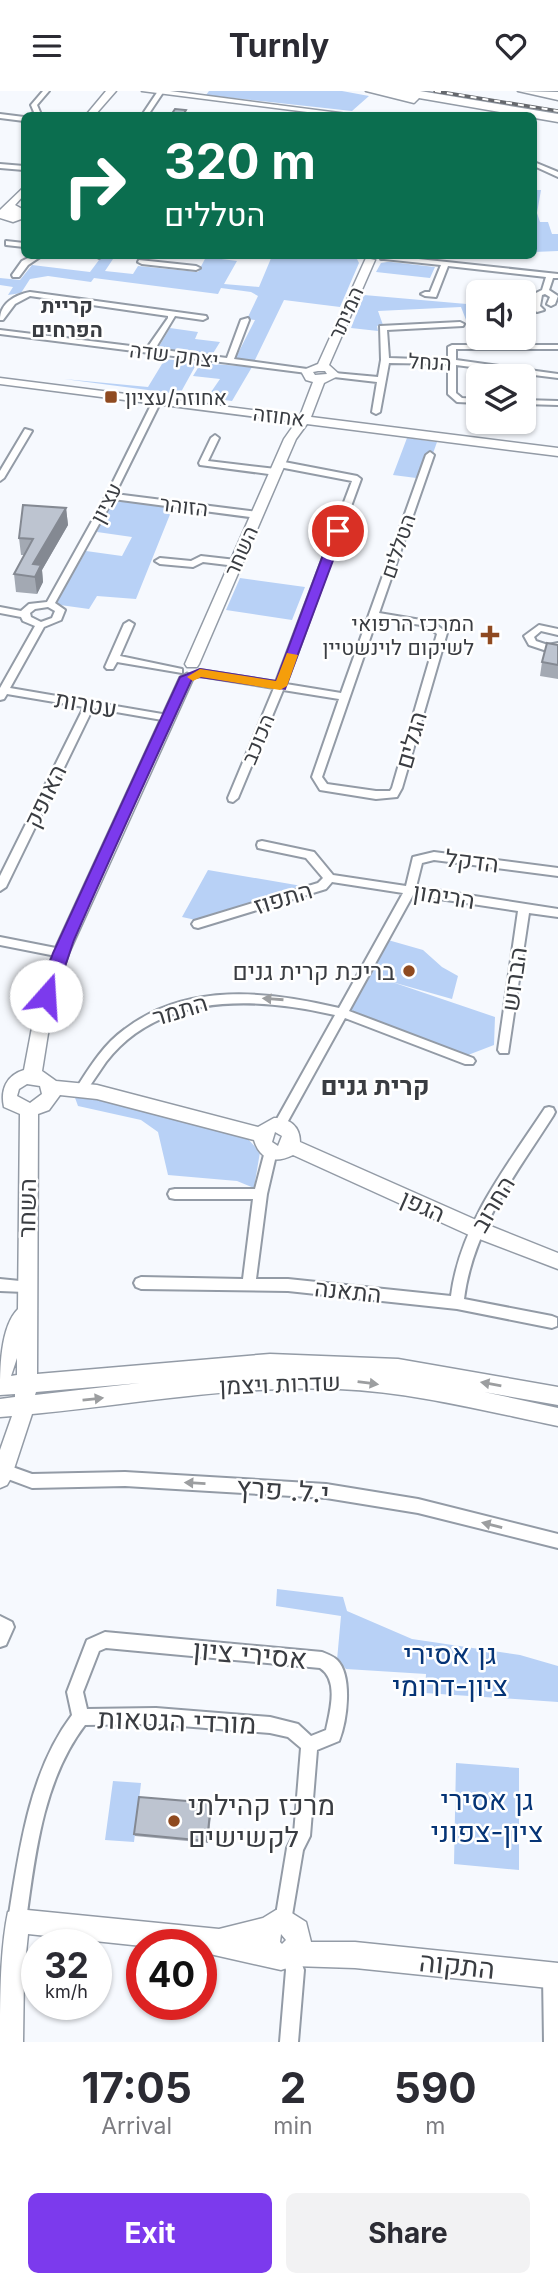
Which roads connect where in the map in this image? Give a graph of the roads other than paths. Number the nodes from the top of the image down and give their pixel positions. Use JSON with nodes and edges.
{"nodes":[{"id":1,"x":46,"y":91,"type":"edge"},
{"id":2,"x":99,"y":91,"type":"edge"},
{"id":3,"x":111,"y":91,"type":"edge"},
{"id":4,"x":147,"y":91,"type":"edge"},
{"id":5,"x":176,"y":91,"type":"edge"},
{"id":6,"x":372,"y":91,"type":"edge"},
{"id":7,"x":399,"y":91,"type":"edge"},
{"id":8,"x":524,"y":91,"type":"edge"},
{"id":9,"x":161,"y":92,"type":"edge"},
{"id":10,"x":494,"y":93,"type":"edge"},
{"id":11,"x":188,"y":94,"type":"junction"},
{"id":12,"x":558,"y":96,"type":"edge"},
{"id":13,"x":558,"y":103,"type":"edge"},
{"id":14,"x":37,"y":112,"type":"edge"},
{"id":15,"x":84,"y":112,"type":"edge"},
{"id":16,"x":93,"y":112,"type":"edge"},
{"id":17,"x":147,"y":112,"type":"edge"},
{"id":18,"x":309,"y":112,"type":"edge"},
{"id":19,"x":480,"y":112,"type":"edge"},
{"id":20,"x":523,"y":112,"type":"edge"},
{"id":21,"x":537,"y":114,"type":"edge"},
{"id":22,"x":0,"y":116,"type":"edge"},
{"id":23,"x":21,"y":118,"type":"edge"},
{"id":24,"x":558,"y":118,"type":"edge"},
{"id":25,"x":537,"y":124,"type":"edge"},
{"id":26,"x":558,"y":128,"type":"edge"},
{"id":27,"x":0,"y":166,"type":"edge"},
{"id":28,"x":537,"y":166,"type":"edge"},
{"id":29,"x":21,"y":168,"type":"edge"},
{"id":30,"x":558,"y":175,"type":"edge"},
{"id":31,"x":21,"y":193,"type":"edge"},
{"id":32,"x":1,"y":213,"type":"edge"},
{"id":33,"x":21,"y":213,"type":"edge"},
{"id":34,"x":21,"y":214,"type":"edge"},
{"id":35,"x":3,"y":231,"type":"dead end"},
{"id":36,"x":9,"y":243,"type":"dead end"},
{"id":37,"x":21,"y":245,"type":"edge"},
{"id":38,"x":32,"y":259,"type":"edge"},
{"id":39,"x":173,"y":259,"type":"edge"},
{"id":40,"x":366,"y":259,"type":"edge"},
{"id":41,"x":419,"y":259,"type":"edge"},
{"id":42,"x":443,"y":261,"type":"edge"},
{"id":43,"x":142,"y":262,"type":"dead end"},
{"id":44,"x":169,"y":265,"type":"junction"},
{"id":45,"x":196,"y":268,"type":"dead end"},
{"id":46,"x":16,"y":275,"type":"dead end"},
{"id":47,"x":554,"y":276,"type":"edge"},
{"id":48,"x":545,"y":291,"type":"junction"},
{"id":49,"x":425,"y":294,"type":"dead end"},
{"id":50,"x":15,"y":298,"type":"junction"},
{"id":51,"x":0,"y":300,"type":"edge"},
{"id":52,"x":551,"y":304,"type":"dead end"},
{"id":53,"x":540,"y":310,"type":"dead end"},
{"id":54,"x":169,"y":313,"type":"junction"},
{"id":55,"x":0,"y":318,"type":"edge"},
{"id":56,"x":203,"y":318,"type":"dead end"},
{"id":57,"x":245,"y":320,"type":"dead end"},
{"id":58,"x":460,"y":324,"type":"dead end"},
{"id":59,"x":0,"y":332,"type":"edge"},
{"id":60,"x":558,"y":347,"type":"edge"},
{"id":61,"x":149,"y":352,"type":"junction"},
{"id":62,"x":385,"y":360,"type":"junction"},
{"id":63,"x":229,"y":362,"type":"junction"},
{"id":64,"x":451,"y":362,"type":"junction"},
{"id":65,"x":323,"y":366,"type":"junction"},
{"id":66,"x":0,"y":373,"type":"edge"},
{"id":67,"x":334,"y":375,"type":"junction"},
{"id":68,"x":312,"y":376,"type":"junction"},
{"id":69,"x":558,"y":376,"type":"edge"},
{"id":70,"x":380,"y":380,"type":"junction"},
{"id":71,"x":0,"y":381,"type":"edge"},
{"id":72,"x":466,"y":399,"type":"edge"},
{"id":73,"x":157,"y":401,"type":"junction"},
{"id":74,"x":536,"y":402,"type":"edge"},
{"id":75,"x":558,"y":403,"type":"edge"},
{"id":76,"x":376,"y":412,"type":"dead end"},
{"id":77,"x":300,"y":415,"type":"junction"},
{"id":78,"x":29,"y":431,"type":"dead end"},
{"id":79,"x":215,"y":438,"type":"dead end"},
{"id":80,"x":558,"y":445,"type":"edge"},
{"id":81,"x":558,"y":452,"type":"edge"},
{"id":82,"x":430,"y":455,"type":"dead end"},
{"id":83,"x":278,"y":468,"type":"junction"},
{"id":84,"x":0,"y":478,"type":"edge"},
{"id":85,"x":110,"y":496,"type":"junction"},
{"id":86,"x":257,"y":515,"type":"junction"},
{"id":87,"x":160,"y":561,"type":"dead end"},
{"id":88,"x":236,"y":563,"type":"junction"},
{"id":89,"x":50,"y":604,"type":"junction"},
{"id":90,"x":0,"y":610,"type":"edge"},
{"id":91,"x":25,"y":615,"type":"junction"},
{"id":92,"x":374,"y":615,"type":"junction"},
{"id":93,"x":129,"y":624,"type":"dead end"},
{"id":94,"x":40,"y":625,"type":"junction"},
{"id":95,"x":558,"y":632,"type":"edge"},
{"id":96,"x":558,"y":646,"type":"edge"},
{"id":97,"x":189,"y":671,"type":"junction"},
{"id":98,"x":0,"y":672,"type":"edge"},
{"id":99,"x":13,"y":674,"type":"junction"},
{"id":100,"x":280,"y":686,"type":"junction"},
{"id":101,"x":2,"y":694,"type":"edge"},
{"id":102,"x":345,"y":697,"type":"junction"},
{"id":103,"x":90,"y":705,"type":"junction"},
{"id":104,"x":168,"y":718,"type":"junction"},
{"id":105,"x":233,"y":798,"type":"dead end"},
{"id":106,"x":262,"y":845,"type":"dead end"},
{"id":107,"x":558,"y":872,"type":"edge"},
{"id":108,"x":330,"y":879,"type":"junction"},
{"id":109,"x":0,"y":887,"type":"edge"},
{"id":110,"x":410,"y":891,"type":"junction"},
{"id":111,"x":524,"y":908,"type":"junction"},
{"id":112,"x":558,"y":913,"type":"edge"},
{"id":113,"x":198,"y":924,"type":"dead end"},
{"id":114,"x":0,"y":941,"type":"edge"},
{"id":115,"x":61,"y":953,"type":"junction"},
{"id":116,"x":340,"y":1012,"type":"junction"},
{"id":117,"x":504,"y":1050,"type":"dead end"},
{"id":118,"x":469,"y":1061,"type":"dead end"},
{"id":119,"x":32,"y":1076,"type":"junction"},
{"id":120,"x":51,"y":1087,"type":"junction"},
{"id":121,"x":4,"y":1089,"type":"edge"},
{"id":122,"x":81,"y":1090,"type":"junction"},
{"id":123,"x":29,"y":1110,"type":"junction"},
{"id":124,"x":549,"y":1112,"type":"dead end"},
{"id":125,"x":278,"y":1126,"type":"junction"},
{"id":126,"x":266,"y":1143,"type":"junction"},
{"id":127,"x":290,"y":1146,"type":"junction"},
{"id":128,"x":174,"y":1194,"type":"dead end"},
{"id":129,"x":260,"y":1194,"type":"junction"},
{"id":130,"x":476,"y":1229,"type":"junction"},
{"id":131,"x":558,"y":1261,"type":"edge"},
{"id":132,"x":141,"y":1283,"type":"dead end"},
{"id":133,"x":249,"y":1283,"type":"junction"},
{"id":134,"x":0,"y":1285,"type":"edge"},
{"id":135,"x":25,"y":1296,"type":"junction"},
{"id":136,"x":457,"y":1303,"type":"junction"},
{"id":137,"x":552,"y":1322,"type":"dead end"},
{"id":138,"x":0,"y":1378,"type":"edge"},
{"id":139,"x":27,"y":1384,"type":"junction"},
{"id":140,"x":0,"y":1387,"type":"edge"},
{"id":141,"x":558,"y":1396,"type":"edge"},
{"id":142,"x":25,"y":1406,"type":"junction"},
{"id":143,"x":0,"y":1408,"type":"edge"},
{"id":144,"x":558,"y":1417,"type":"edge"},
{"id":145,"x":2,"y":1475,"type":"edge"},
{"id":146,"x":558,"y":1541,"type":"edge"},
{"id":147,"x":0,"y":1624,"type":"edge"},
{"id":148,"x":0,"y":1639,"type":"edge"},
{"id":149,"x":81,"y":1717,"type":"junction"},
{"id":150,"x":309,"y":1745,"type":"junction"},
{"id":151,"x":17,"y":1921,"type":"junction"},
{"id":152,"x":285,"y":1941,"type":"junction"},
{"id":153,"x":555,"y":1976,"type":"edge"},
{"id":154,"x":10,"y":2042,"type":"edge"},
{"id":155,"x":289,"y":2042,"type":"edge"},
{"id":156,"x":553,"y":2042,"type":"edge"}],
"edges":[{"from":1,"to":14,"type":"street"},
{"from":2,"to":15,"type":"street"},
{"from":3,"to":16,"type":"street"},
{"from":4,"to":9,"type":"street"},
{"from":5,"to":11,"type":"street"},
{"from":6,"to":19,"type":"highway"},
{"from":7,"to":20,"type":"highway"},
{"from":8,"to":12,"type":"highway"},
{"from":9,"to":11,"type":"street"},
{"from":9,"to":17,"type":"street"},
{"from":10,"to":13,"type":"highway"},
{"from":11,"to":18,"type":"street"},
{"from":21,"to":24,"type":"highway"},
{"from":22,"to":23,"type":"street"},
{"from":25,"to":26,"type":"highway"},
{"from":27,"to":29,"type":"street"},
{"from":28,"to":30,"type":"street"},
{"from":31,"to":32,"type":"street"},
{"from":32,"to":33,"type":"street"},
{"from":34,"to":35,"type":"street"},
{"from":36,"to":37,"type":"street"},
{"from":38,"to":46,"type":"street"},
{"from":39,"to":44,"type":"street"},
{"from":40,"to":65,"type":"street","name":"המיתר"},
{"from":41,"to":42,"type":"street"},
{"from":42,"to":47,"type":"street"},
{"from":42,"to":49,"type":"street"},
{"from":43,"to":44,"type":"street"},
{"from":44,"to":45,"type":"street"},
{"from":47,"to":48,"type":"street"},
{"from":48,"to":52,"type":"street"},
{"from":48,"to":53,"type":"street"},
{"from":50,"to":51,"type":"street"},
{"from":50,"to":54,"type":"street"},
{"from":50,"to":55,"type":"street"},
{"from":54,"to":56,"type":"street"},
{"from":54,"to":61,"type":"street"},
{"from":57,"to":63,"type":"street"},
{"from":58,"to":62,"type":"street"},
{"from":59,"to":61,"type":"street","name":"יצחק שדה"},
{"from":60,"to":64,"type":"street"},
{"from":61,"to":63,"type":"street","name":"יצחק שדה"},
{"from":62,"to":64,"type":"street","name":"הנחל"},
{"from":62,"to":70,"type":"street"},
{"from":63,"to":68,"type":"street","name":"יצחק שדה"},
{"from":64,"to":69,"type":"street","name":"הנחל"},
{"from":64,"to":72,"type":"street"},
{"from":65,"to":67,"type":"street"},
{"from":65,"to":68,"type":"street"},
{"from":66,"to":77,"type":"street","name":"אחוזה"},
{"from":67,"to":68,"type":"street"},
{"from":67,"to":70,"type":"street"},
{"from":68,"to":77,"type":"street"},
{"from":70,"to":76,"type":"street"},
{"from":71,"to":73,"type":"street","name":"אחוזה"},
{"from":73,"to":77,"type":"street","name":"אחוזה"},
{"from":73,"to":85,"type":"street","name":"עציון"},
{"from":74,"to":75,"type":"street"},
{"from":77,"to":80,"type":"street","name":"אחוזה"},
{"from":77,"to":81,"type":"street","name":"אחוזה"},
{"from":77,"to":83,"type":"street","name":"השחר"},
{"from":78,"to":84,"type":"street"},
{"from":79,"to":83,"type":"street"},
{"from":82,"to":92,"type":"street","name":"הטללים"},
{"from":83,"to":86,"type":"street","name":"השחר"},
{"from":83,"to":100,"type":"street","name":"הכוכב"},
{"from":85,"to":86,"type":"street","name":"הזוהר"},
{"from":85,"to":89,"type":"street","name":"עציון"},
{"from":86,"to":88,"type":"street","name":"השחר"},
{"from":87,"to":88,"type":"street"},
{"from":88,"to":97,"type":"street","name":"השחר"},
{"from":89,"to":91,"type":"street"},
{"from":89,"to":94,"type":"street","name":"עציון"},
{"from":90,"to":91,"type":"street"},
{"from":91,"to":94,"type":"street"},
{"from":92,"to":102,"type":"street","name":"הטללים"},
{"from":92,"to":102,"type":"street","name":"הגלים"},
{"from":93,"to":97,"type":"street"},
{"from":94,"to":99,"type":"street"},
{"from":95,"to":96,"type":"street"},
{"from":97,"to":100,"type":"street"},
{"from":97,"to":104,"type":"street","name":"השחר"},
{"from":98,"to":99,"type":"street"},
{"from":99,"to":101,"type":"street"},
{"from":100,"to":102,"type":"street"},
{"from":100,"to":105,"type":"street","name":"הכוכב"},
{"from":101,"to":103,"type":"street","name":"עטרות"},
{"from":103,"to":104,"type":"street","name":"עטרות"},
{"from":103,"to":109,"type":"street","name":"האופק"},
{"from":104,"to":115,"type":"street","name":"השחר"},
{"from":106,"to":108,"type":"street","name":"התפוז"},
{"from":107,"to":110,"type":"street","name":"הדקל"},
{"from":108,"to":110,"type":"street","name":"הרימון"},
{"from":108,"to":113,"type":"street","name":"התפוז"},
{"from":110,"to":111,"type":"street","name":"הרימון"},
{"from":110,"to":116,"type":"street"},
{"from":111,"to":112,"type":"street","name":"הרימון"},
{"from":111,"to":117,"type":"street","name":"הברוש"},
{"from":114,"to":115,"type":"street"},
{"from":115,"to":119,"type":"street","name":"השחר"},
{"from":116,"to":118,"type":"street","name":"התמר"},
{"from":116,"to":122,"type":"street","name":"התמר","one_way":true},
{"from":116,"to":125,"type":"street"},
{"from":119,"to":120,"type":"street"},
{"from":119,"to":121,"type":"street"},
{"from":120,"to":122,"type":"street"},
{"from":120,"to":123,"type":"street"},
{"from":121,"to":123,"type":"street"},
{"from":122,"to":126,"type":"street"},
{"from":123,"to":135,"type":"street","name":"השחר"},
{"from":124,"to":130,"type":"street","name":"החרוב"},
{"from":125,"to":126,"type":"street"},
{"from":125,"to":127,"type":"street"},
{"from":126,"to":127,"type":"street"},
{"from":126,"to":129,"type":"street"},
{"from":127,"to":130,"type":"street","name":"הגפן"},
{"from":128,"to":129,"type":"street"},
{"from":129,"to":133,"type":"street"},
{"from":130,"to":131,"type":"street","name":"הגפן"},
{"from":130,"to":136,"type":"street","name":"החרוב"},
{"from":132,"to":133,"type":"street","name":"התאנה"},
{"from":133,"to":136,"type":"street","name":"התאנה"},
{"from":134,"to":135,"type":"street"},
{"from":135,"to":138,"type":"street","name":"השחר"},
{"from":135,"to":139,"type":"street","name":"השחר"},
{"from":136,"to":137,"type":"street","name":"התאנה"},
{"from":139,"to":140,"type":"street","name":"שדרות ויצמן"},
{"from":141,"to":139,"type":"street","name":"שדרות ויצמן","one_way":true},
{"from":139,"to":142,"type":"street","name":"השחר"},
{"from":142,"to":143,"type":"street","name":"שדרות ויצמן"},
{"from":142,"to":144,"type":"street","name":"שדרות ויצמן","one_way":true},
{"from":142,"to":145,"type":"street","name":"השחר"},
{"from":146,"to":145,"type":"street","name":"י.ל. פרץ","one_way":true},
{"from":147,"to":148,"type":"street"},
{"from":149,"to":150,"type":"street","name":"מורדי הגטאות"},
{"from":149,"to":150,"type":"street","name":"אסירי ציון"},
{"from":149,"to":151,"type":"street","name":"מורדי הגטאות"},
{"from":150,"to":152,"type":"street"},
{"from":151,"to":152,"type":"street","name":"התקוה"},
{"from":151,"to":154,"type":"street","name":"מורדי הגטאות"},
{"from":152,"to":153,"type":"street","name":"התקוה"},
{"from":152,"to":155,"type":"street"},
{"from":153,"to":156,"type":"street"}]}
